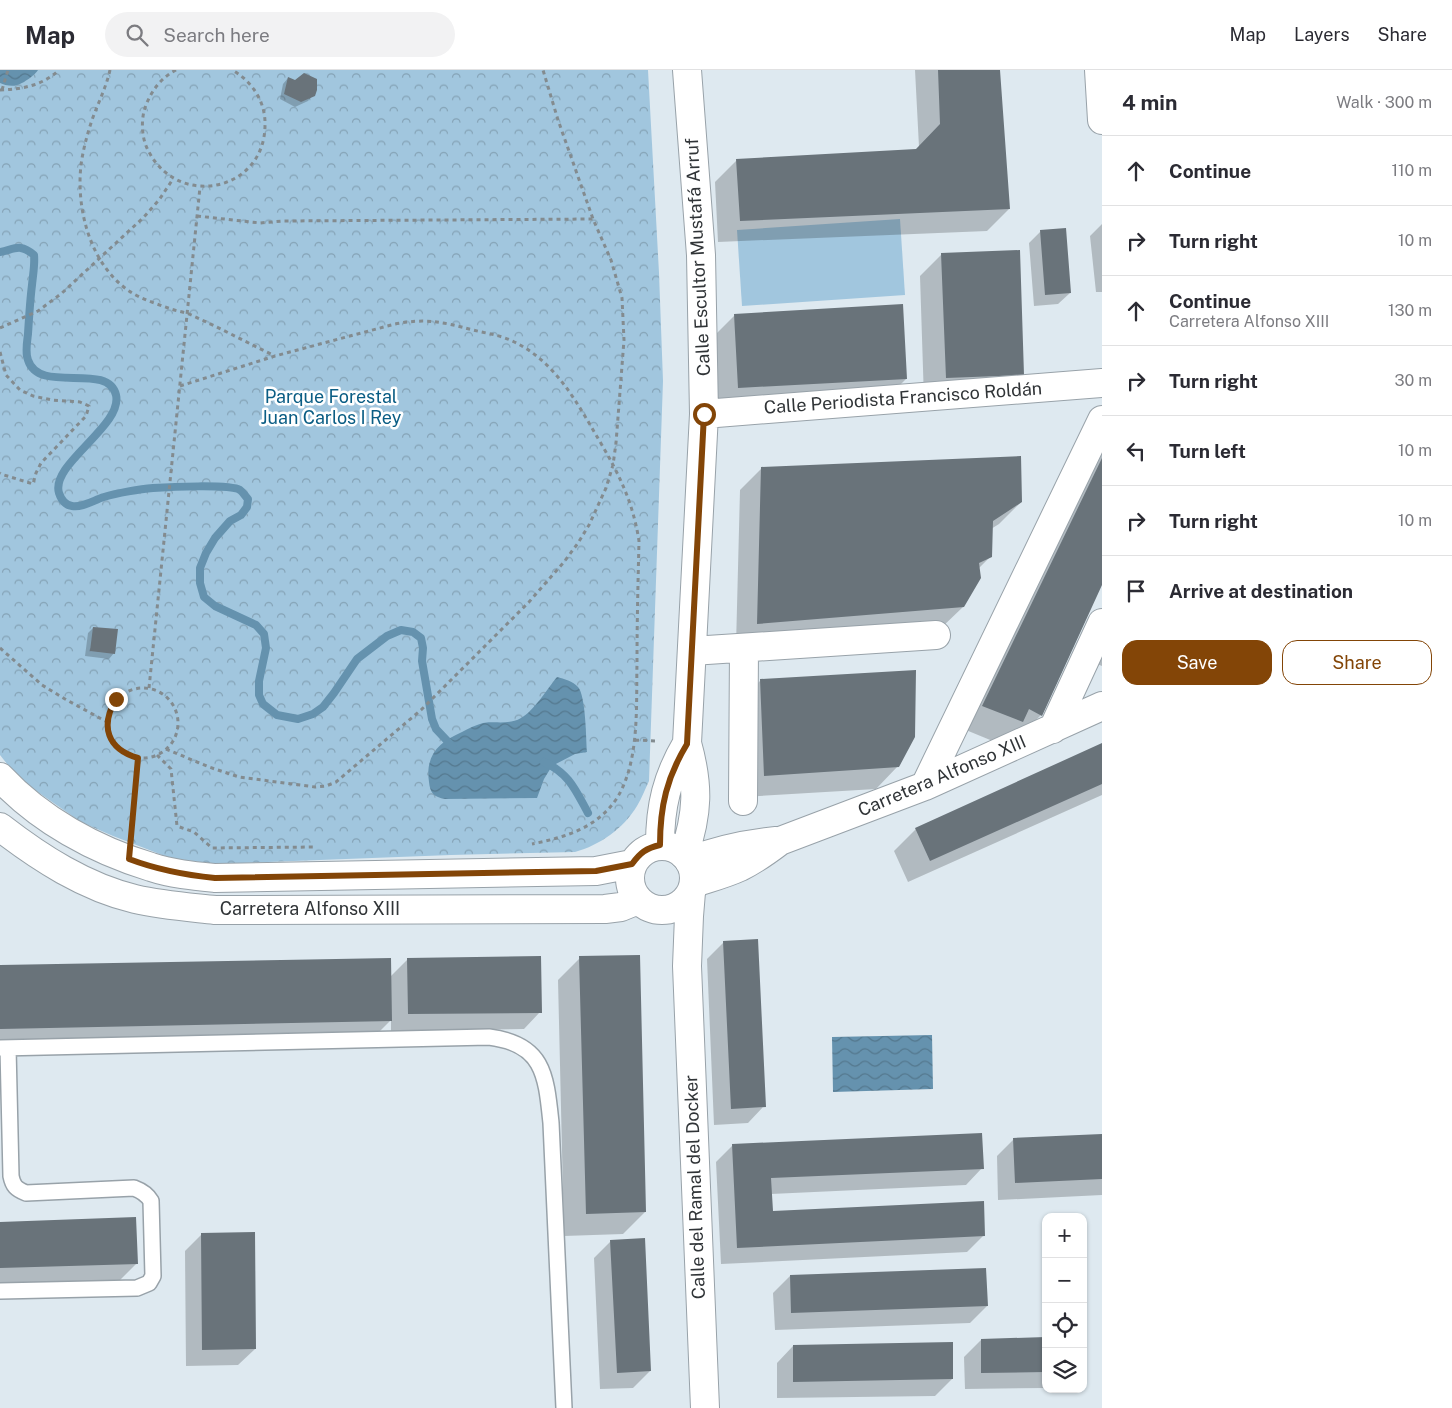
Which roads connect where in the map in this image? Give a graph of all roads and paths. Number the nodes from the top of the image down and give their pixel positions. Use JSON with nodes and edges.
{"nodes":[{"id":1,"x":8,"y":70,"type":"edge"},
{"id":2,"x":59,"y":70,"type":"edge"},
{"id":3,"x":110,"y":70,"type":"edge"},
{"id":4,"x":176,"y":70,"type":"edge"},
{"id":5,"x":232,"y":70,"type":"edge"},
{"id":6,"x":543,"y":70,"type":"edge"},
{"id":7,"x":687,"y":70,"type":"edge"},
{"id":8,"x":1099,"y":70,"type":"edge"},
{"id":9,"x":239,"y":72,"type":"edge"},
{"id":10,"x":1,"y":90,"type":"edge"},
{"id":11,"x":1102,"y":120,"type":"edge"},
{"id":12,"x":173,"y":179,"type":"junction"},
{"id":13,"x":200,"y":187,"type":"junction"},
{"id":14,"x":197,"y":216,"type":"junction"},
{"id":15,"x":593,"y":218,"type":"junction"},
{"id":16,"x":100,"y":258,"type":"junction"},
{"id":17,"x":187,"y":313,"type":"junction"},
{"id":18,"x":0,"y":328,"type":"edge"},
{"id":19,"x":0,"y":352,"type":"edge"},
{"id":20,"x":274,"y":356,"type":"junction"},
{"id":21,"x":1102,"y":383,"type":"edge"},
{"id":22,"x":180,"y":386,"type":"junction"},
{"id":23,"x":704,"y":414,"type":"junction"},
{"id":24,"x":1102,"y":420,"type":"edge"},
{"id":25,"x":613,"y":465,"type":"junction"},
{"id":26,"x":0,"y":473,"type":"edge"},
{"id":27,"x":1102,"y":623,"type":"edge"},
{"id":28,"x":936,"y":635,"type":"dead end"},
{"id":29,"x":0,"y":648,"type":"edge"},
{"id":30,"x":744,"y":648,"type":"junction"},
{"id":31,"x":692,"y":650,"type":"junction"},
{"id":32,"x":149,"y":688,"type":"junction"},
{"id":33,"x":1102,"y":706,"type":"edge"},
{"id":34,"x":107,"y":722,"type":"junction"},
{"id":35,"x":1053,"y":729,"type":"junction"},
{"id":36,"x":166,"y":749,"type":"junction"},
{"id":37,"x":157,"y":756,"type":"junction"},
{"id":38,"x":138,"y":758,"type":"junction"},
{"id":39,"x":0,"y":777,"type":"edge"},
{"id":40,"x":925,"y":786,"type":"junction"},
{"id":41,"x":743,"y":801,"type":"dead end"},
{"id":42,"x":0,"y":827,"type":"edge"},
{"id":43,"x":528,"y":845,"type":"dead end"},
{"id":44,"x":321,"y":847,"type":"dead end"},
{"id":45,"x":129,"y":859,"type":"junction"},
{"id":46,"x":632,"y":864,"type":"junction"},
{"id":47,"x":684,"y":867,"type":"junction"},
{"id":48,"x":638,"y":900,"type":"junction"},
{"id":49,"x":666,"y":911,"type":"junction"},
{"id":50,"x":687,"y":966,"type":"junction"},
{"id":51,"x":4,"y":1048,"type":"edge"},
{"id":52,"x":0,"y":1291,"type":"edge"},
{"id":53,"x":564,"y":1408,"type":"edge"},
{"id":54,"x":704,"y":1408,"type":"edge"}],
"edges":[{"from":1,"to":10,"type":"path"},
{"from":2,"to":10,"type":"path"},
{"from":3,"to":16,"type":"path"},
{"from":4,"to":12,"type":"path"},
{"from":5,"to":9,"type":"path"},
{"from":6,"to":15,"type":"path"},
{"from":7,"to":23,"type":"street","name":"Calle Escultor Mustafá Arruf"},
{"from":8,"to":11,"type":"street"},
{"from":9,"to":13,"type":"path"},
{"from":12,"to":13,"type":"path"},
{"from":12,"to":16,"type":"path"},
{"from":13,"to":14,"type":"path"},
{"from":14,"to":15,"type":"path"},
{"from":14,"to":17,"type":"path"},
{"from":15,"to":25,"type":"path"},
{"from":16,"to":17,"type":"path"},
{"from":16,"to":18,"type":"path"},
{"from":17,"to":20,"type":"path"},
{"from":17,"to":22,"type":"path"},
{"from":19,"to":26,"type":"path"},
{"from":20,"to":22,"type":"path"},
{"from":20,"to":25,"type":"path"},
{"from":21,"to":23,"type":"street","name":"Calle Periodista Francisco Roldán"},
{"from":22,"to":32,"type":"path"},
{"from":23,"to":31,"type":"street","name":"Calle Escultor Mustafá Arruf"},
{"from":24,"to":40,"type":"street"},
{"from":25,"to":36,"type":"path"},
{"from":25,"to":43,"type":"path"},
{"from":27,"to":35,"type":"street"},
{"from":28,"to":30,"type":"street"},
{"from":29,"to":34,"type":"path"},
{"from":30,"to":31,"type":"street"},
{"from":30,"to":41,"type":"street"},
{"from":31,"to":47,"type":"street","name":"Calle Escultor Mustafá Arruf"},
{"from":32,"to":34,"type":"path"},
{"from":32,"to":36,"type":"path"},
{"from":33,"to":35,"type":"street","name":"Carretera Alfonso XIII"},
{"from":34,"to":38,"type":"path"},
{"from":35,"to":40,"type":"street","name":"Carretera Alfonso XIII"},
{"from":36,"to":37,"type":"path"},
{"from":37,"to":38,"type":"path"},
{"from":37,"to":44,"type":"path"},
{"from":38,"to":45,"type":"path"},
{"from":39,"to":45,"type":"street","name":"Carretera Alfonso XIII"},
{"from":40,"to":47,"type":"street","name":"Carretera Alfonso XIII"},
{"from":42,"to":48,"type":"street","name":"Carretera Alfonso XIII"},
{"from":45,"to":46,"type":"street","name":"Carretera Alfonso XIII"},
{"from":46,"to":47,"type":"street"},
{"from":46,"to":48,"type":"street"},
{"from":47,"to":49,"type":"street"},
{"from":47,"to":50,"type":"street","name":"Calle del Ramal del Docker"},
{"from":48,"to":49,"type":"street"},
{"from":49,"to":50,"type":"street"},
{"from":50,"to":54,"type":"street","name":"Calle del Ramal del Docker"},
{"from":51,"to":52,"type":"lane"},
{"from":51,"to":53,"type":"lane"}]}
